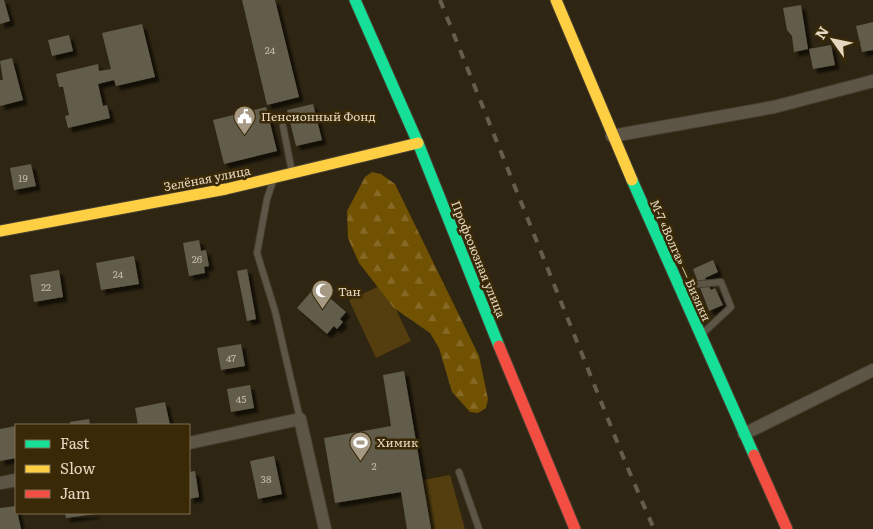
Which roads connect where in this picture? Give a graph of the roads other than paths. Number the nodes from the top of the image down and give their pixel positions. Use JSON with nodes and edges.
{"nodes":[{"id":1,"x":355,"y":0,"type":"edge"},
{"id":2,"x":556,"y":0,"type":"edge"},
{"id":3,"x":873,"y":82,"type":"edge"},
{"id":4,"x":283,"y":126,"type":"dead end"},
{"id":5,"x":612,"y":136,"type":"junction"},
{"id":6,"x":418,"y":143,"type":"junction"},
{"id":7,"x":293,"y":173,"type":"junction"},
{"id":8,"x":274,"y":178,"type":"junction"},
{"id":9,"x":0,"y":231,"type":"edge"},
{"id":10,"x":678,"y":286,"type":"junction"},
{"id":11,"x":700,"y":336,"type":"junction"},
{"id":12,"x":873,"y":370,"type":"edge"},
{"id":13,"x":300,"y":419,"type":"junction"},
{"id":14,"x":744,"y":434,"type":"junction"},
{"id":15,"x":190,"y":443,"type":"edge"},
{"id":16,"x":459,"y":472,"type":"dead end"},
{"id":17,"x":15,"y":480,"type":"edge"},
{"id":18,"x":0,"y":483,"type":"edge"},
{"id":19,"x":325,"y":529,"type":"edge"},
{"id":20,"x":479,"y":529,"type":"edge"},
{"id":21,"x":575,"y":529,"type":"edge"},
{"id":22,"x":787,"y":529,"type":"edge"}],
"edges":[{"from":1,"to":6,"type":"main road","name":"Профсоюзная улица"},
{"from":2,"to":5,"type":"main road","name":"М-7 «Волга» — Бизяки"},
{"from":3,"to":5,"type":"street"},
{"from":4,"to":7,"type":"lane"},
{"from":5,"to":10,"type":"main road","name":"М-7 «Волга» — Бизяки"},
{"from":6,"to":7,"type":"main road","name":"Зелёная улица"},
{"from":6,"to":21,"type":"main road","name":"Профсоюзная улица"},
{"from":7,"to":8,"type":"main road","name":"Зелёная улица"},
{"from":8,"to":9,"type":"main road","name":"Зелёная улица"},
{"from":8,"to":13,"type":"lane"},
{"from":10,"to":11,"type":"main road","name":"М-7 «Волга» — Бизяки"},
{"from":10,"to":11,"type":"lane"},
{"from":11,"to":14,"type":"main road","name":"М-7 «Волга» — Бизяки"},
{"from":12,"to":14,"type":"street"},
{"from":13,"to":15,"type":"street"},
{"from":13,"to":19,"type":"street"},
{"from":14,"to":22,"type":"main road","name":"М-7 «Волга» — Бизяки"},
{"from":16,"to":20,"type":"lane"},
{"from":17,"to":18,"type":"street"}]}
